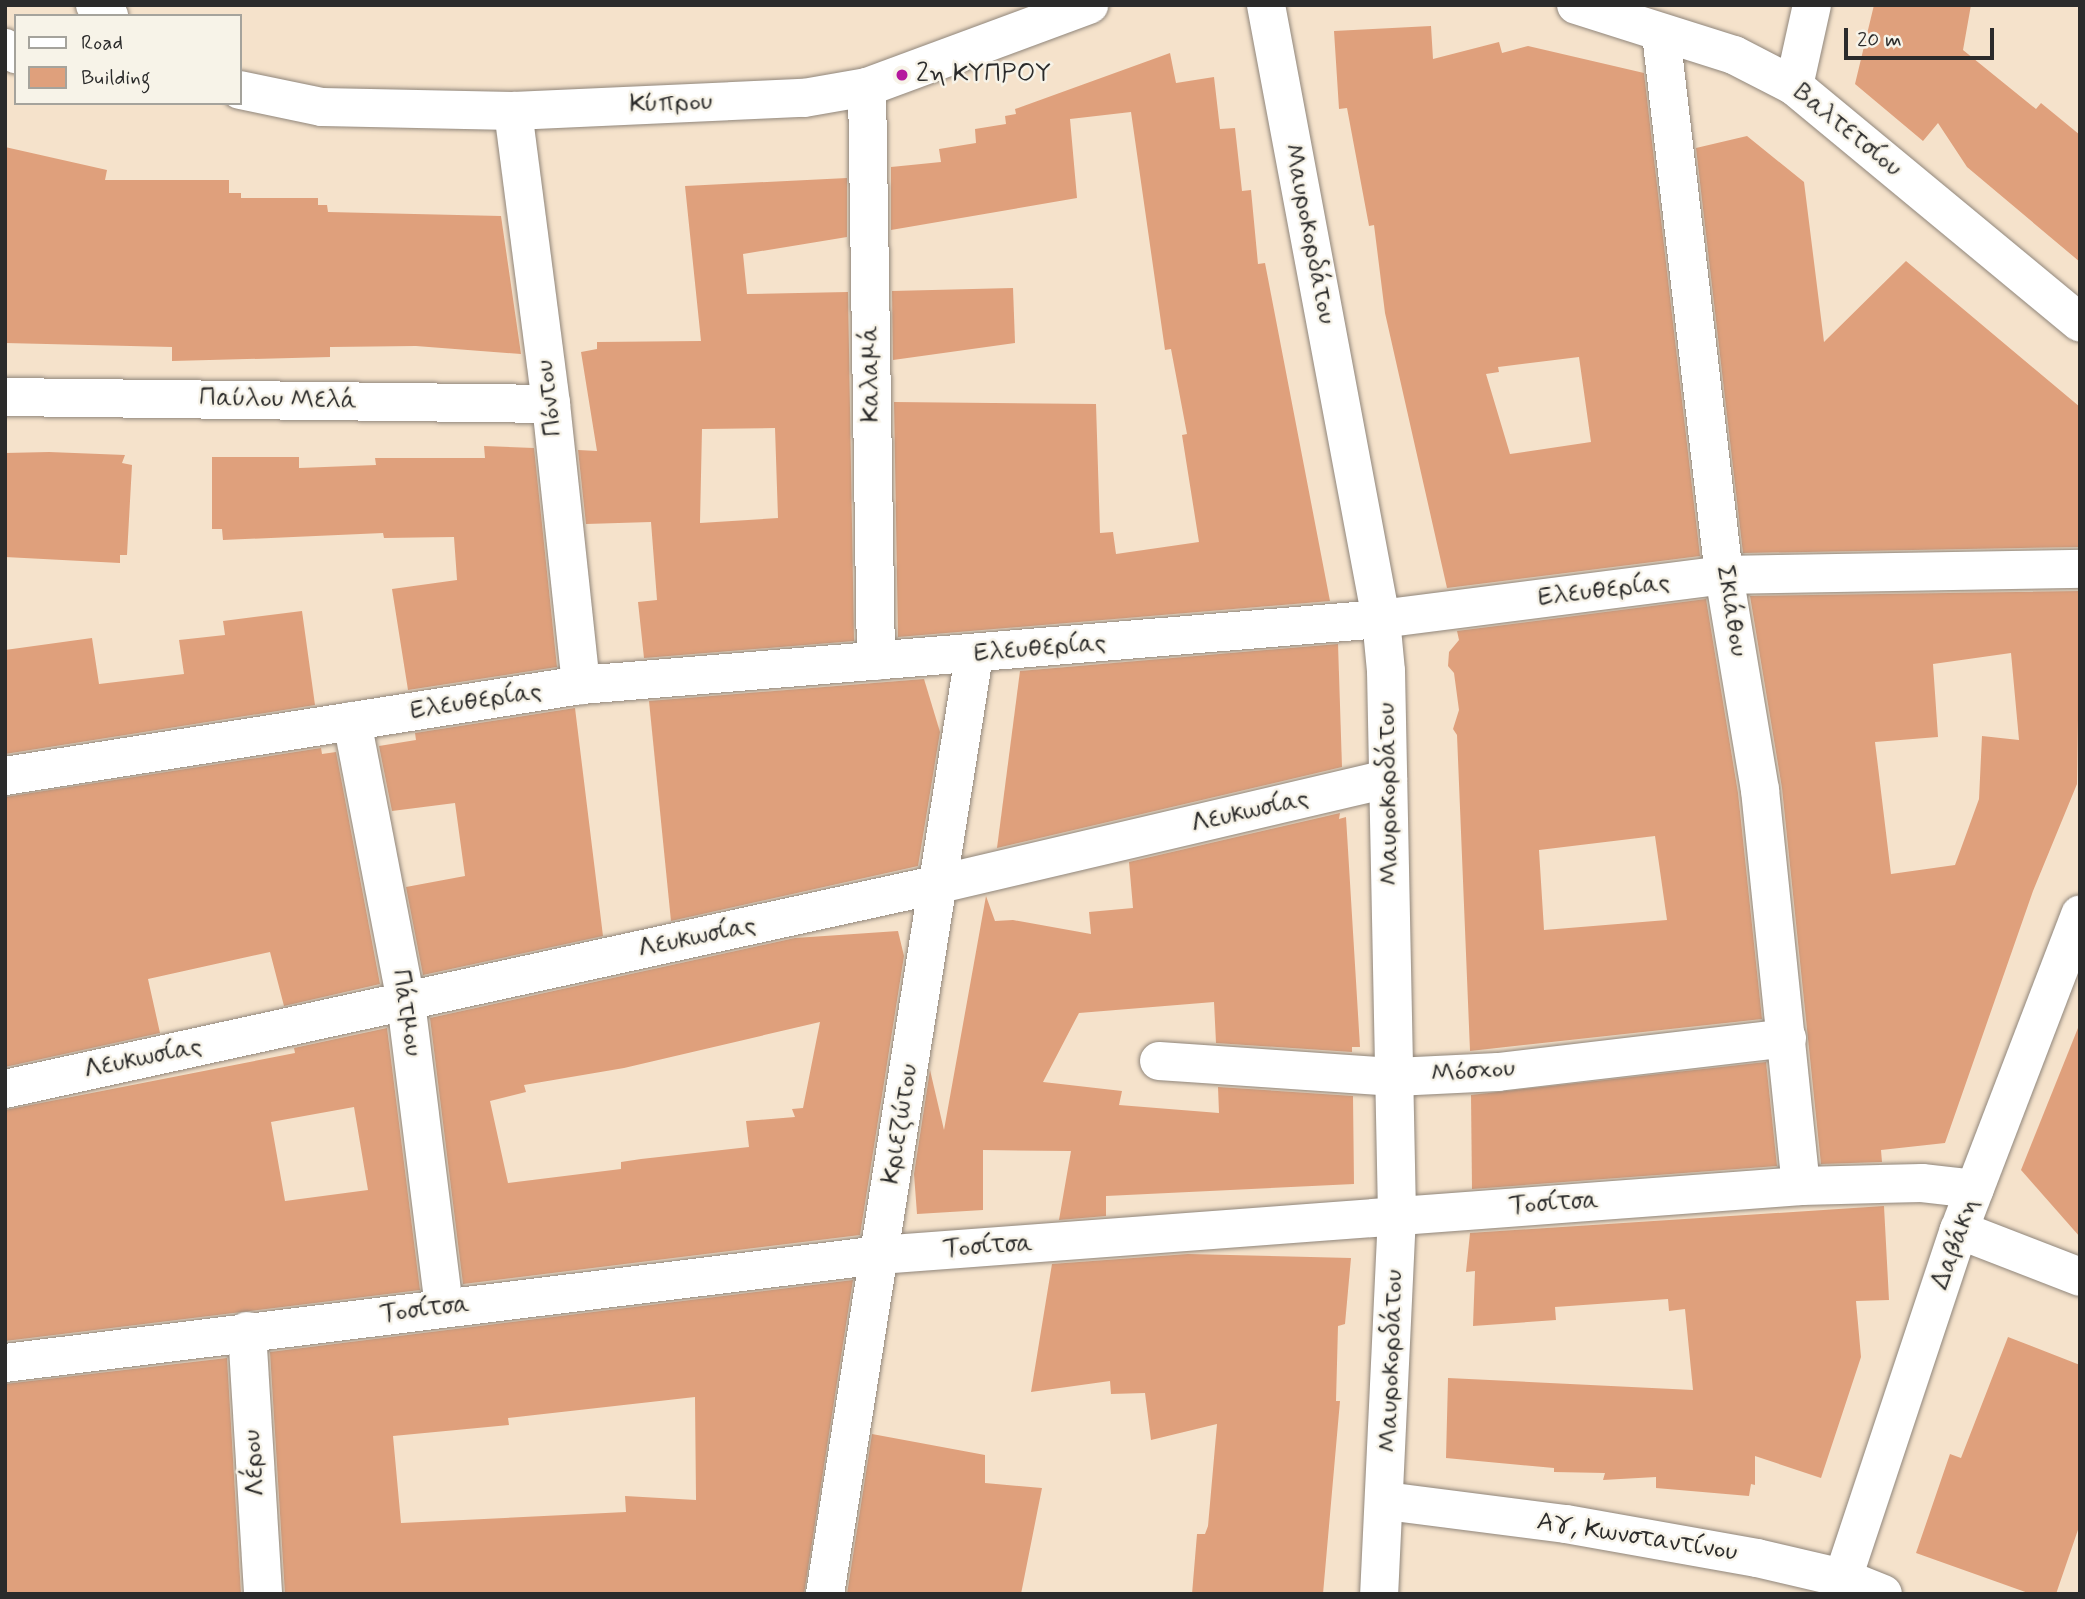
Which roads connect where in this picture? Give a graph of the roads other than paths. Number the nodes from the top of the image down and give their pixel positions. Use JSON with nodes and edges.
{"nodes":[{"id":1,"x":1089,"y":5,"type":"edge"},
{"id":2,"x":1266,"y":5,"type":"edge"},
{"id":3,"x":1576,"y":5,"type":"edge"},
{"id":4,"x":1812,"y":5,"type":"edge"},
{"id":5,"x":1661,"y":34,"type":"junction"},
{"id":6,"x":1794,"y":86,"type":"junction"},
{"id":7,"x":867,"y":88,"type":"junction"},
{"id":8,"x":242,"y":90,"type":"edge"},
{"id":9,"x":513,"y":111,"type":"junction"},
{"id":10,"x":2080,"y":323,"type":"edge"},
{"id":11,"x":5,"y":397,"type":"edge"},
{"id":12,"x":551,"y":404,"type":"junction"},
{"id":13,"x":2080,"y":569,"type":"edge"},
{"id":14,"x":1724,"y":575,"type":"junction"},
{"id":15,"x":1381,"y":619,"type":"junction"},
{"id":16,"x":974,"y":655,"type":"junction"},
{"id":17,"x":876,"y":661,"type":"junction"},
{"id":18,"x":581,"y":685,"type":"junction"},
{"id":19,"x":352,"y":721,"type":"junction"},
{"id":20,"x":5,"y":776,"type":"edge"},
{"id":21,"x":1388,"y":779,"type":"junction"},
{"id":22,"x":940,"y":884,"type":"junction"},
{"id":23,"x":2080,"y":914,"type":"edge"},
{"id":24,"x":406,"y":1002,"type":"junction"},
{"id":25,"x":1787,"y":1038,"type":"junction"},
{"id":26,"x":1159,"y":1061,"type":"dead end"},
{"id":27,"x":1395,"y":1077,"type":"junction"},
{"id":28,"x":5,"y":1090,"type":"edge"},
{"id":29,"x":1801,"y":1186,"type":"junction"},
{"id":30,"x":1975,"y":1189,"type":"junction"},
{"id":31,"x":1397,"y":1214,"type":"junction"},
{"id":32,"x":1959,"y":1230,"type":"junction"},
{"id":33,"x":879,"y":1255,"type":"junction"},
{"id":34,"x":2080,"y":1277,"type":"edge"},
{"id":35,"x":444,"y":1308,"type":"junction"},
{"id":36,"x":247,"y":1331,"type":"junction"},
{"id":37,"x":5,"y":1363,"type":"edge"},
{"id":38,"x":1387,"y":1501,"type":"junction"},
{"id":39,"x":1843,"y":1578,"type":"junction"},
{"id":40,"x":263,"y":1594,"type":"edge"},
{"id":41,"x":825,"y":1594,"type":"edge"},
{"id":42,"x":1379,"y":1594,"type":"edge"},
{"id":43,"x":1883,"y":1594,"type":"edge"}],
"edges":[{"from":1,"to":7,"type":"street","name":"Κύπρου"},
{"from":2,"to":15,"type":"street","name":"Μαυροκορδάτου"},
{"from":3,"to":5,"type":"street","name":"Βαλτετσίου"},
{"from":4,"to":6,"type":"street"},
{"from":5,"to":6,"type":"street","name":"Βαλτετσίου"},
{"from":5,"to":14,"type":"street","name":"Σκιάθου"},
{"from":6,"to":10,"type":"street","name":"Βαλτετσίου"},
{"from":7,"to":9,"type":"street","name":"Κύπρου"},
{"from":7,"to":17,"type":"street","name":"Καλαμά"},
{"from":8,"to":9,"type":"street","name":"Κύπρου"},
{"from":9,"to":12,"type":"street","name":"Πόντου"},
{"from":11,"to":12,"type":"street","name":"Παύλου Μελά"},
{"from":12,"to":18,"type":"street","name":"Πόντου"},
{"from":13,"to":14,"type":"street","name":"Ελευθερίας"},
{"from":14,"to":15,"type":"street","name":"Ελευθερίας"},
{"from":14,"to":25,"type":"street","name":"Σκιάθου"},
{"from":15,"to":16,"type":"street","name":"Ελευθερίας"},
{"from":15,"to":21,"type":"street","name":"Μαυροκορδάτου"},
{"from":16,"to":17,"type":"street","name":"Ελευθερίας"},
{"from":16,"to":22,"type":"street","name":"Κριεζώτου"},
{"from":17,"to":18,"type":"street","name":"Ελευθερίας"},
{"from":18,"to":19,"type":"street","name":"Ελευθερίας"},
{"from":19,"to":20,"type":"street","name":"Ελευθερίας"},
{"from":19,"to":24,"type":"street","name":"Πάτμου"},
{"from":21,"to":22,"type":"street","name":"Λευκωσίας"},
{"from":21,"to":27,"type":"street","name":"Μαυροκορδάτου"},
{"from":22,"to":24,"type":"street","name":"Λευκωσίας"},
{"from":22,"to":33,"type":"street","name":"Κριεζώτου"},
{"from":23,"to":30,"type":"street","name":"Δαβάκη"},
{"from":24,"to":28,"type":"street","name":"Λευκωσίας"},
{"from":24,"to":35,"type":"street","name":"Πάτμου"},
{"from":25,"to":27,"type":"street","name":"Μόσχου"},
{"from":25,"to":29,"type":"street","name":"Σκιάθου"},
{"from":26,"to":27,"type":"street","name":"Μόσχου"},
{"from":27,"to":31,"type":"street","name":"Μαυροκορδάτου"},
{"from":29,"to":30,"type":"street","name":"Τοσίτσα"},
{"from":29,"to":31,"type":"street","name":"Τοσίτσα"},
{"from":30,"to":32,"type":"street","name":"Δαβάκη"},
{"from":31,"to":33,"type":"street","name":"Τοσίτσα"},
{"from":31,"to":38,"type":"street","name":"Μαυροκορδάτου"},
{"from":32,"to":34,"type":"street"},
{"from":32,"to":39,"type":"street","name":"Δαβάκη"},
{"from":33,"to":35,"type":"street","name":"Τοσίτσα"},
{"from":33,"to":41,"type":"street","name":"Κριεζώτου"},
{"from":35,"to":36,"type":"street","name":"Τοσίτσα"},
{"from":36,"to":37,"type":"street","name":"Τοσίτσα"},
{"from":36,"to":40,"type":"street","name":"Λέρου"},
{"from":38,"to":39,"type":"street","name":"Αγ, Κωνσταντίνου"},
{"from":38,"to":42,"type":"street","name":"Μαυροκορδάτου"},
{"from":39,"to":43,"type":"street","name":"Αγ, Κωνσταντίνου"}]}
